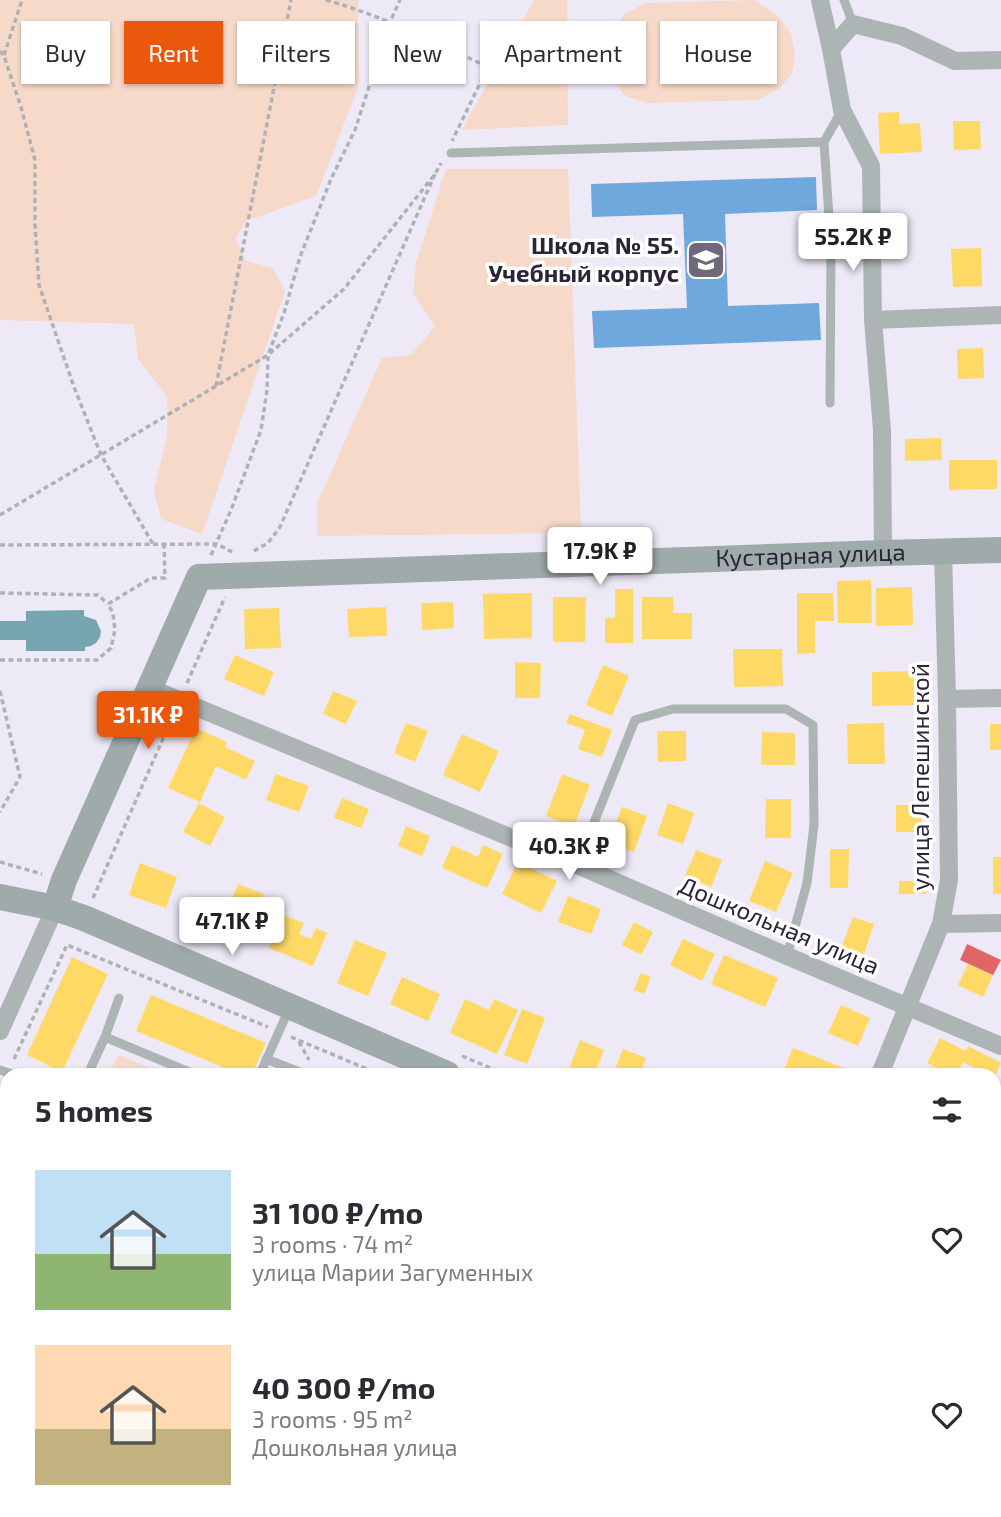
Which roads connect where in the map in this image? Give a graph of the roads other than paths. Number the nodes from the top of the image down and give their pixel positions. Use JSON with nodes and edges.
{"nodes":[{"id":1,"x":820,"y":0,"type":"edge"},
{"id":2,"x":844,"y":0,"type":"edge"},
{"id":3,"x":853,"y":24,"type":"junction"},
{"id":4,"x":831,"y":49,"type":"junction"},
{"id":5,"x":1001,"y":60,"type":"edge"},
{"id":6,"x":842,"y":110,"type":"junction"},
{"id":7,"x":824,"y":142,"type":"junction"},
{"id":8,"x":449,"y":152,"type":"road end"},
{"id":9,"x":1001,"y":315,"type":"edge"},
{"id":10,"x":873,"y":320,"type":"junction"},
{"id":11,"x":830,"y":403,"type":"dead end"},
{"id":12,"x":1001,"y":551,"type":"edge"},
{"id":13,"x":943,"y":552,"type":"junction"},
{"id":14,"x":883,"y":553,"type":"junction"},
{"id":15,"x":149,"y":688,"type":"junction"},
{"id":16,"x":1001,"y":698,"type":"edge"},
{"id":17,"x":947,"y":699,"type":"junction"},
{"id":18,"x":577,"y":864,"type":"junction"},
{"id":19,"x":0,"y":897,"type":"edge"},
{"id":20,"x":55,"y":908,"type":"junction"},
{"id":21,"x":1001,"y":923,"type":"edge"},
{"id":22,"x":941,"y":924,"type":"junction"},
{"id":23,"x":787,"y":956,"type":"junction"},
{"id":24,"x":119,"y":998,"type":"dead end"},
{"id":25,"x":289,"y":1007,"type":"junction"},
{"id":26,"x":908,"y":1008,"type":"junction"},
{"id":27,"x":0,"y":1031,"type":"edge"},
{"id":28,"x":105,"y":1037,"type":"junction"},
{"id":29,"x":1001,"y":1046,"type":"edge"},
{"id":30,"x":266,"y":1059,"type":"junction"},
{"id":31,"x":91,"y":1068,"type":"edge"},
{"id":32,"x":180,"y":1068,"type":"edge"},
{"id":33,"x":262,"y":1068,"type":"edge"},
{"id":34,"x":289,"y":1068,"type":"edge"},
{"id":35,"x":433,"y":1068,"type":"edge"},
{"id":36,"x":883,"y":1068,"type":"edge"}],
"edges":[{"from":1,"to":4,"type":"street"},
{"from":2,"to":3,"type":"lane"},
{"from":3,"to":4,"type":"street"},
{"from":3,"to":5,"type":"street"},
{"from":4,"to":6,"type":"street"},
{"from":6,"to":7,"type":"lane"},
{"from":6,"to":10,"type":"street"},
{"from":7,"to":8,"type":"lane"},
{"from":7,"to":11,"type":"lane"},
{"from":9,"to":10,"type":"street"},
{"from":10,"to":14,"type":"street"},
{"from":12,"to":13,"type":"street","name":"Кустарная улица"},
{"from":13,"to":14,"type":"street","name":"Кустарная улица"},
{"from":13,"to":17,"type":"street","name":"улица Лепешинской"},
{"from":14,"to":15,"type":"street","name":"Кустарная улица"},
{"from":15,"to":18,"type":"street","name":"Дошкольная улица"},
{"from":15,"to":20,"type":"street"},
{"from":16,"to":17,"type":"street"},
{"from":17,"to":22,"type":"street","name":"улица Лепешинской"},
{"from":18,"to":23,"type":"street","name":"Дошкольная улица"},
{"from":18,"to":23,"type":"lane"},
{"from":19,"to":20,"type":"street"},
{"from":20,"to":25,"type":"street"},
{"from":20,"to":27,"type":"street"},
{"from":21,"to":22,"type":"street"},
{"from":22,"to":26,"type":"street","name":"улица Лепешинской"},
{"from":23,"to":26,"type":"street","name":"Дошкольная улица"},
{"from":24,"to":28,"type":"lane"},
{"from":25,"to":30,"type":"lane"},
{"from":25,"to":35,"type":"street"},
{"from":26,"to":29,"type":"street","name":"Дошкольная улица"},
{"from":26,"to":36,"type":"street","name":"улица Лепешинской"},
{"from":28,"to":31,"type":"lane"},
{"from":28,"to":32,"type":"lane"},
{"from":30,"to":33,"type":"lane"},
{"from":30,"to":34,"type":"lane"}]}
